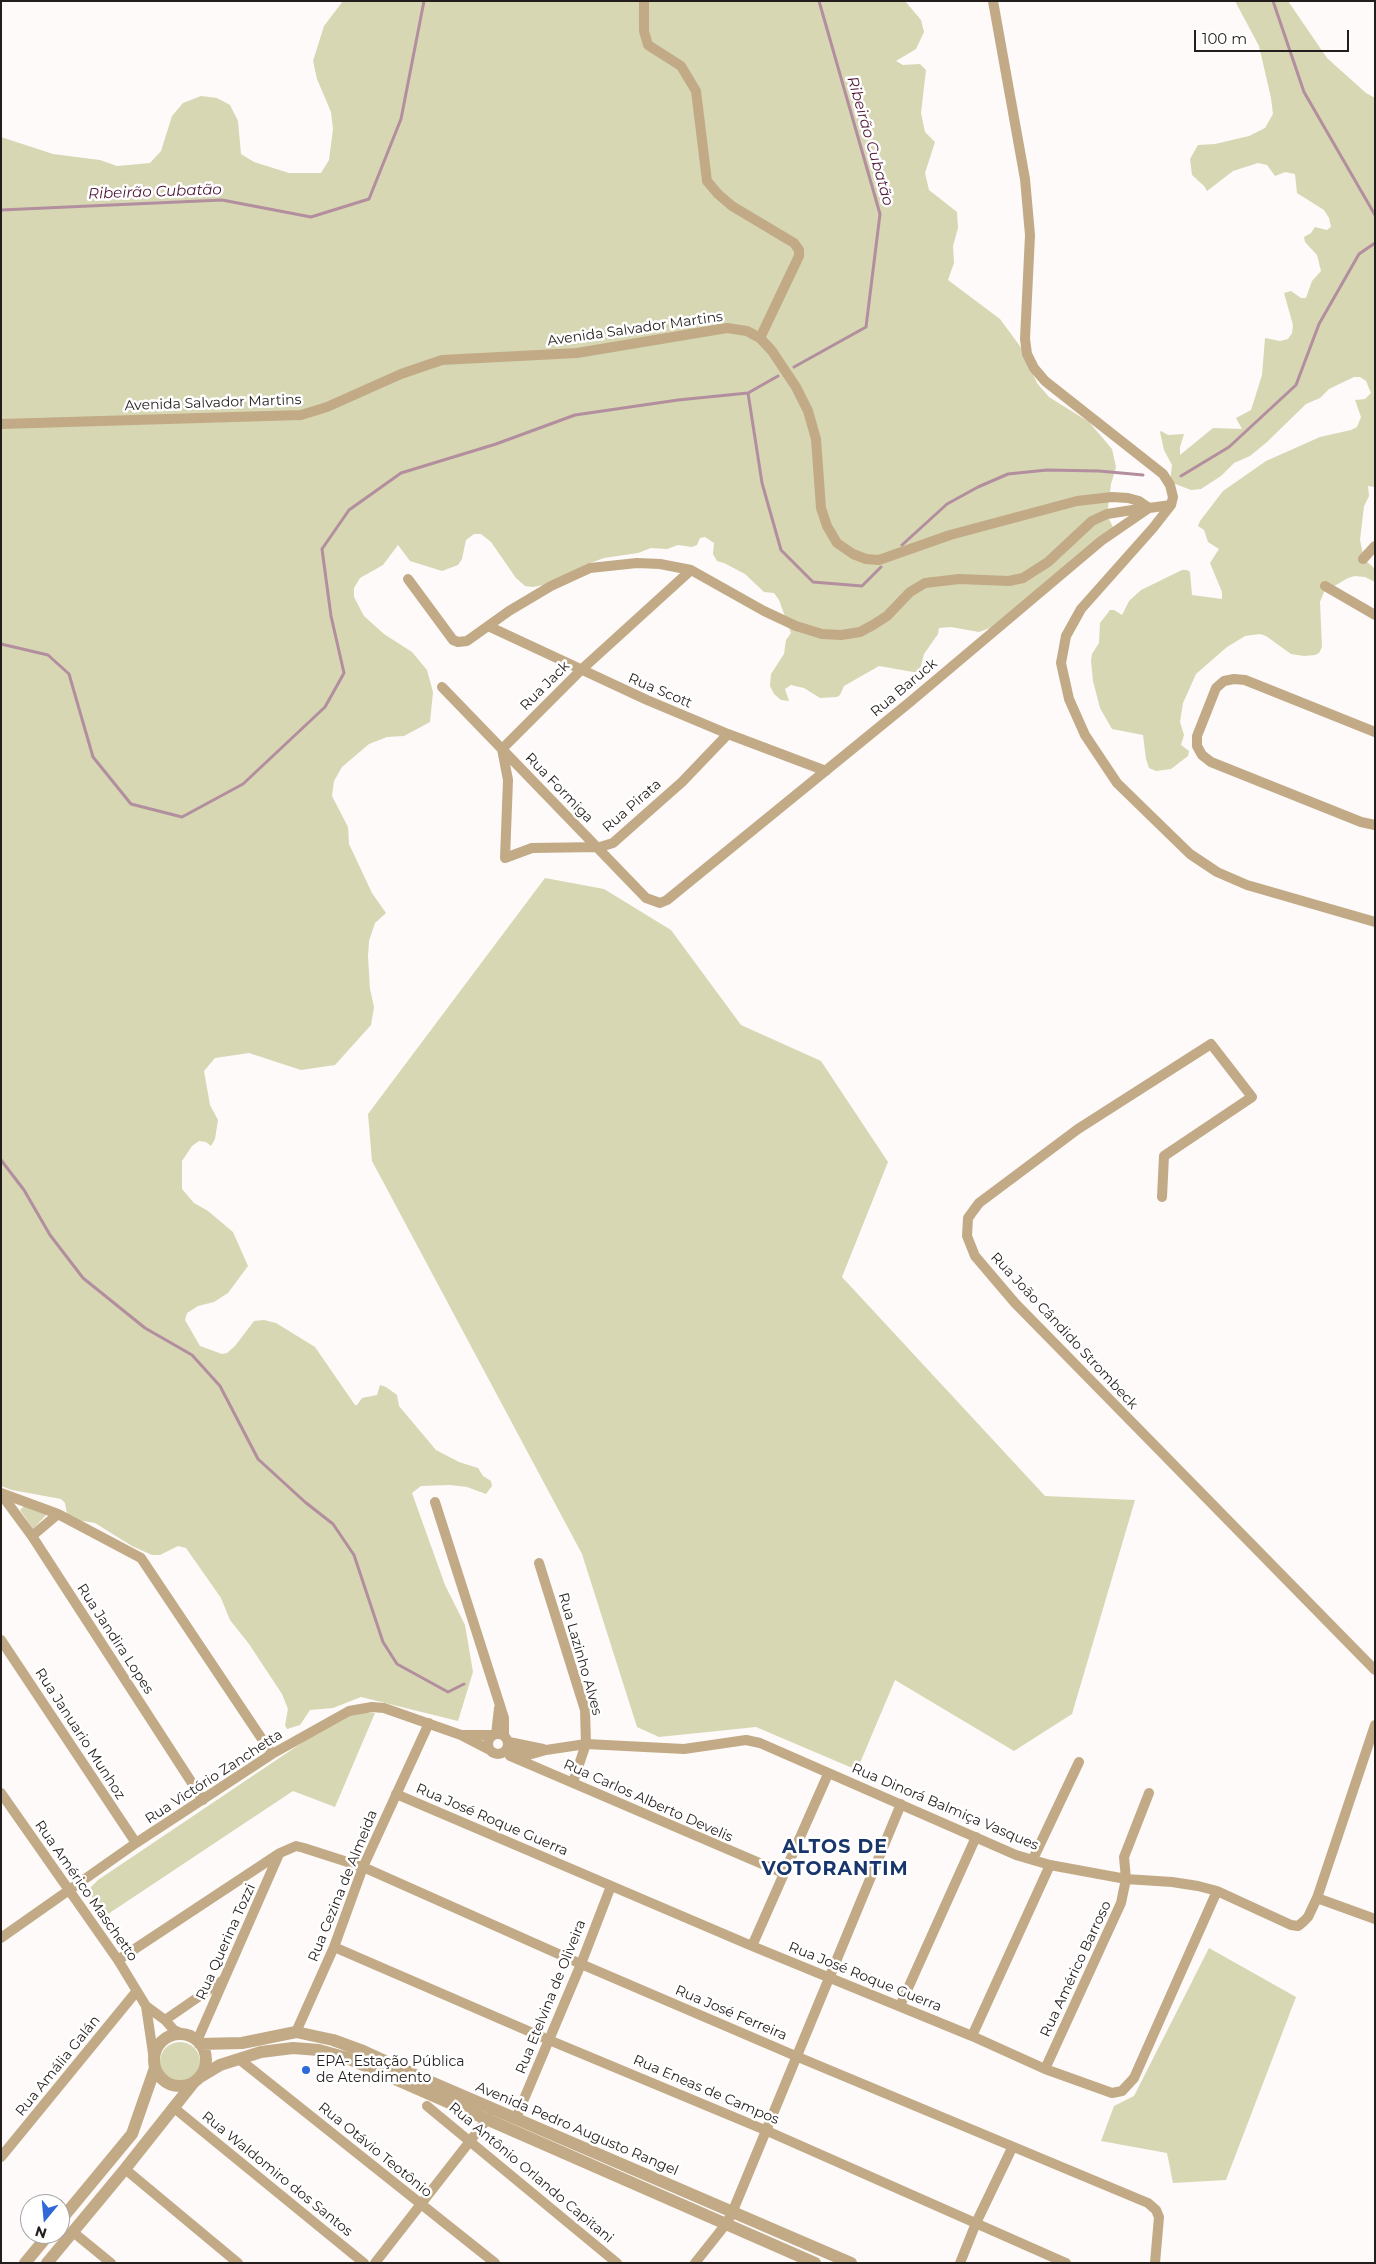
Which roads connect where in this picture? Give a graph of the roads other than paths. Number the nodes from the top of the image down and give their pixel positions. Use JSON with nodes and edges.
{"nodes":[{"id":1,"x":644,"y":1,"type":"edge"},
{"id":2,"x":993,"y":1,"type":"edge"},
{"id":3,"x":760,"y":338,"type":"junction"},
{"id":4,"x":1,"y":424,"type":"edge"},
{"id":5,"x":1170,"y":505,"type":"junction"},
{"id":6,"x":1149,"y":508,"type":"junction"},
{"id":7,"x":1375,"y":546,"type":"edge"},
{"id":8,"x":1364,"y":559,"type":"dead end"},
{"id":9,"x":691,"y":570,"type":"junction"},
{"id":10,"x":408,"y":579,"type":"dead end"},
{"id":11,"x":1324,"y":586,"type":"dead end"},
{"id":12,"x":1375,"y":615,"type":"edge"},
{"id":13,"x":488,"y":626,"type":"junction"},
{"id":14,"x":580,"y":670,"type":"junction"},
{"id":15,"x":442,"y":687,"type":"dead end"},
{"id":16,"x":1375,"y":732,"type":"edge"},
{"id":17,"x":728,"y":734,"type":"junction"},
{"id":18,"x":502,"y":749,"type":"junction"},
{"id":19,"x":826,"y":771,"type":"junction"},
{"id":20,"x":1375,"y":825,"type":"edge"},
{"id":21,"x":596,"y":846,"type":"junction"},
{"id":22,"x":660,"y":903,"type":"joint"},
{"id":23,"x":1375,"y":922,"type":"edge"},
{"id":24,"x":1162,"y":1197,"type":"dead end"},
{"id":25,"x":1,"y":1494,"type":"edge"},
{"id":26,"x":435,"y":1502,"type":"dead end"},
{"id":27,"x":58,"y":1514,"type":"junction"},
{"id":28,"x":32,"y":1536,"type":"junction"},
{"id":29,"x":539,"y":1563,"type":"dead end"},
{"id":30,"x":1,"y":1640,"type":"edge"},
{"id":31,"x":1375,"y":1670,"type":"edge"},
{"id":32,"x":429,"y":1723,"type":"junction"},
{"id":33,"x":1375,"y":1725,"type":"edge"},
{"id":34,"x":461,"y":1735,"type":"junction"},
{"id":35,"x":502,"y":1742,"type":"junction"},
{"id":36,"x":586,"y":1744,"type":"junction"},
{"id":37,"x":490,"y":1750,"type":"junction"},
{"id":38,"x":272,"y":1754,"type":"junction"},
{"id":39,"x":1078,"y":1762,"type":"dead end"},
{"id":40,"x":828,"y":1774,"type":"junction"},
{"id":41,"x":573,"y":1782,"type":"junction"},
{"id":42,"x":1,"y":1793,"type":"edge"},
{"id":43,"x":1150,"y":1793,"type":"dead end"},
{"id":44,"x":396,"y":1794,"type":"junction"},
{"id":45,"x":203,"y":1800,"type":"junction"},
{"id":46,"x":901,"y":1804,"type":"junction"},
{"id":47,"x":976,"y":1837,"type":"junction"},
{"id":48,"x":136,"y":1843,"type":"junction"},
{"id":49,"x":280,"y":1853,"type":"junction"},
{"id":50,"x":1033,"y":1860,"type":"junction"},
{"id":51,"x":1050,"y":1865,"type":"junction"},
{"id":52,"x":363,"y":1866,"type":"junction"},
{"id":53,"x":783,"y":1873,"type":"junction"},
{"id":54,"x":1126,"y":1879,"type":"junction"},
{"id":55,"x":611,"y":1886,"type":"junction"},
{"id":56,"x":70,"y":1890,"type":"junction"},
{"id":57,"x":1216,"y":1891,"type":"junction"},
{"id":58,"x":1317,"y":1898,"type":"junction"},
{"id":59,"x":1375,"y":1919,"type":"edge"},
{"id":60,"x":2,"y":1935,"type":"edge"},
{"id":61,"x":752,"y":1946,"type":"junction"},
{"id":62,"x":334,"y":1947,"type":"junction"},
{"id":63,"x":118,"y":1960,"type":"junction"},
{"id":64,"x":581,"y":1964,"type":"junction"},
{"id":65,"x":829,"y":1976,"type":"junction"},
{"id":66,"x":223,"y":1980,"type":"junction"},
{"id":67,"x":136,"y":1992,"type":"junction"},
{"id":68,"x":146,"y":2006,"type":"junction"},
{"id":69,"x":900,"y":2006,"type":"junction"},
{"id":70,"x":165,"y":2020,"type":"junction"},
{"id":71,"x":296,"y":2032,"type":"junction"},
{"id":72,"x":183,"y":2034,"type":"junction"},
{"id":73,"x":972,"y":2036,"type":"junction"},
{"id":74,"x":549,"y":2040,"type":"junction"},
{"id":75,"x":199,"y":2043,"type":"junction"},
{"id":76,"x":798,"y":2057,"type":"junction"},
{"id":77,"x":238,"y":2059,"type":"junction"},
{"id":78,"x":154,"y":2064,"type":"junction"},
{"id":79,"x":1045,"y":2069,"type":"junction"},
{"id":80,"x":197,"y":2079,"type":"junction"},
{"id":81,"x":427,"y":2106,"type":"dead end"},
{"id":82,"x":173,"y":2107,"type":"junction"},
{"id":83,"x":488,"y":2118,"type":"junction"},
{"id":84,"x":516,"y":2118,"type":"junction"},
{"id":85,"x":765,"y":2130,"type":"junction"},
{"id":86,"x":470,"y":2140,"type":"junction"},
{"id":87,"x":1012,"y":2148,"type":"junction"},
{"id":88,"x":1,"y":2157,"type":"edge"},
{"id":89,"x":125,"y":2169,"type":"junction"},
{"id":90,"x":420,"y":2203,"type":"junction"},
{"id":91,"x":70,"y":2209,"type":"edge"},
{"id":92,"x":729,"y":2218,"type":"junction"},
{"id":93,"x":976,"y":2223,"type":"junction"},
{"id":94,"x":73,"y":2232,"type":"junction"},
{"id":95,"x":41,"y":2244,"type":"edge"},
{"id":96,"x":25,"y":2263,"type":"edge"},
{"id":97,"x":47,"y":2263,"type":"edge"},
{"id":98,"x":111,"y":2263,"type":"edge"},
{"id":99,"x":238,"y":2263,"type":"edge"},
{"id":100,"x":364,"y":2263,"type":"edge"},
{"id":101,"x":375,"y":2263,"type":"edge"},
{"id":102,"x":495,"y":2263,"type":"edge"},
{"id":103,"x":617,"y":2263,"type":"edge"},
{"id":104,"x":695,"y":2263,"type":"edge"},
{"id":105,"x":815,"y":2263,"type":"edge"},
{"id":106,"x":852,"y":2263,"type":"edge"},
{"id":107,"x":960,"y":2263,"type":"edge"},
{"id":108,"x":1066,"y":2263,"type":"edge"},
{"id":109,"x":1155,"y":2263,"type":"edge"}],
"edges":[{"from":1,"to":3,"type":"street"},
{"from":2,"to":5,"type":"street"},
{"from":3,"to":4,"type":"street","name":"Avenida Salvador Martins"},
{"from":3,"to":6,"type":"street","name":"Avenida Salvador Martins"},
{"from":5,"to":6,"type":"street","name":"Rua Baruck"},
{"from":5,"to":23,"type":"street"},
{"from":6,"to":9,"type":"street"},
{"from":6,"to":19,"type":"street","name":"Rua Baruck"},
{"from":7,"to":8,"type":"street"},
{"from":9,"to":13,"type":"street"},
{"from":9,"to":14,"type":"street","name":"Rua Jack"},
{"from":10,"to":13,"type":"street"},
{"from":11,"to":12,"type":"street"},
{"from":13,"to":14,"type":"street","name":"Rua Scott"},
{"from":14,"to":17,"type":"street","name":"Rua Scott"},
{"from":14,"to":18,"type":"street","name":"Rua Jack"},
{"from":15,"to":18,"type":"street","name":"Rua Formiga"},
{"from":16,"to":20,"type":"street"},
{"from":17,"to":19,"type":"street","name":"Rua Scott"},
{"from":17,"to":21,"type":"street","name":"Rua Pirata"},
{"from":18,"to":21,"type":"street","name":"Rua Formiga"},
{"from":18,"to":21,"type":"street","name":"Rua Pirata"},
{"from":19,"to":22,"type":"street","name":"Rua Baruck"},
{"from":21,"to":22,"type":"street","name":"Rua Formiga"},
{"from":24,"to":31,"type":"street","name":"Rua João Cândido Strombeck"},
{"from":25,"to":27,"type":"street"},
{"from":25,"to":28,"type":"street","name":"Rua Jandira Lopes"},
{"from":26,"to":35,"type":"street"},
{"from":27,"to":28,"type":"street"},
{"from":27,"to":38,"type":"street"},
{"from":28,"to":45,"type":"street","name":"Rua Jandira Lopes"},
{"from":29,"to":36,"type":"street","name":"Rua Lazinho Alves"},
{"from":30,"to":48,"type":"street","name":"Rua Januario Munhoz"},
{"from":32,"to":34,"type":"street","name":"Rua Victório Zanchetta"},
{"from":32,"to":38,"type":"street","name":"Rua Victório Zanchetta"},
{"from":32,"to":44,"type":"street","name":"Rua Cezina de Almeida"},
{"from":33,"to":58,"type":"street"},
{"from":34,"to":35,"type":"street","name":"Rua Carlos Alberto Develis"},
{"from":34,"to":37,"type":"street"},
{"from":35,"to":36,"type":"street","name":"Rua Dinorá Balmiça Vasques"},
{"from":35,"to":37,"type":"street"},
{"from":35,"to":37,"type":"street"},
{"from":35,"to":41,"type":"street","name":"Rua Carlos Alberto Develis"},
{"from":36,"to":40,"type":"street","name":"Rua Dinorá Balmiça Vasques"},
{"from":36,"to":41,"type":"street","name":"Rua Lazinho Alves"},
{"from":38,"to":45,"type":"street","name":"Rua Victório Zanchetta"},
{"from":39,"to":50,"type":"street"},
{"from":40,"to":46,"type":"street","name":"Rua Dinorá Balmiça Vasques"},
{"from":40,"to":53,"type":"street"},
{"from":41,"to":53,"type":"street","name":"Rua Carlos Alberto Develis"},
{"from":42,"to":56,"type":"street","name":"Rua Américo Maschetto"},
{"from":43,"to":54,"type":"street","name":"Rua Américo Barroso"},
{"from":44,"to":52,"type":"street","name":"Rua Cezina de Almeida"},
{"from":44,"to":55,"type":"street","name":"Rua José Roque Guerra"},
{"from":45,"to":48,"type":"street","name":"Rua Victório Zanchetta"},
{"from":46,"to":47,"type":"street","name":"Rua Dinorá Balmiça Vasques"},
{"from":46,"to":65,"type":"street"},
{"from":47,"to":50,"type":"street","name":"Rua Dinorá Balmiça Vasques"},
{"from":47,"to":69,"type":"street"},
{"from":48,"to":56,"type":"street","name":"Rua Victório Zanchetta"},
{"from":49,"to":52,"type":"street","name":"Rua José Ferreira"},
{"from":49,"to":63,"type":"street"},
{"from":49,"to":66,"type":"street","name":"Rua Querina Tozzi"},
{"from":50,"to":51,"type":"street","name":"Rua Dinorá Balmiça Vasques"},
{"from":51,"to":54,"type":"street","name":"Rua Dinorá Balmiça Vasques"},
{"from":51,"to":73,"type":"street"},
{"from":52,"to":62,"type":"street","name":"Rua Cezina de Almeida"},
{"from":52,"to":64,"type":"street","name":"Rua José Ferreira"},
{"from":53,"to":61,"type":"street"},
{"from":54,"to":57,"type":"street","name":"Rua Dinorá Balmiça Vasques"},
{"from":54,"to":79,"type":"street","name":"Rua Américo Barroso"},
{"from":55,"to":61,"type":"street","name":"Rua José Roque Guerra"},
{"from":55,"to":64,"type":"street","name":"Rua Etelvina de Oliveira"},
{"from":56,"to":60,"type":"street","name":"Rua Victório Zanchetta"},
{"from":56,"to":63,"type":"street","name":"Rua Américo Maschetto"},
{"from":57,"to":58,"type":"street","name":"Rua Dinorá Balmiça Vasques"},
{"from":57,"to":79,"type":"street","name":"Rua José Roque Guerra"},
{"from":58,"to":59,"type":"street"},
{"from":61,"to":65,"type":"street","name":"Rua José Roque Guerra"},
{"from":62,"to":71,"type":"street","name":"Rua Cezina de Almeida"},
{"from":62,"to":74,"type":"street","name":"Rua Eneas de Campos"},
{"from":63,"to":67,"type":"street","name":"Rua Américo Maschetto"},
{"from":64,"to":74,"type":"street","name":"Rua Etelvina de Oliveira"},
{"from":64,"to":76,"type":"street","name":"Rua José Ferreira"},
{"from":65,"to":69,"type":"street","name":"Rua José Roque Guerra"},
{"from":65,"to":76,"type":"street"},
{"from":66,"to":70,"type":"street"},
{"from":66,"to":75,"type":"street","name":"Rua Querina Tozzi"},
{"from":67,"to":68,"type":"street","name":"Rua Américo Maschetto"},
{"from":67,"to":88,"type":"street","name":"Rua Amália Galán"},
{"from":68,"to":70,"type":"street","name":"Rua Américo Maschetto"},
{"from":68,"to":78,"type":"street","name":"Rua Américo Maschetto"},
{"from":69,"to":73,"type":"street","name":"Rua José Roque Guerra"},
{"from":70,"to":72,"type":"street","name":"Rua Américo Maschetto"},
{"from":71,"to":75,"type":"street","name":"Avenida Pedro Augusto Rangel"},
{"from":71,"to":84,"type":"street","name":"Avenida Pedro Augusto Rangel"},
{"from":72,"to":75,"type":"street"},
{"from":72,"to":78,"type":"street"},
{"from":73,"to":79,"type":"street","name":"Rua José Roque Guerra"},
{"from":74,"to":84,"type":"street","name":"Rua Etelvina de Oliveira"},
{"from":74,"to":85,"type":"street","name":"Rua Eneas de Campos"},
{"from":75,"to":80,"type":"street"},
{"from":76,"to":85,"type":"street"},
{"from":76,"to":87,"type":"street","name":"Rua José Ferreira"},
{"from":77,"to":80,"type":"street","name":"Avenida Pedro Augusto Rangel"},
{"from":77,"to":83,"type":"street","name":"Avenida Pedro Augusto Rangel"},
{"from":77,"to":90,"type":"street","name":"Rua Otávio Teotônio"},
{"from":78,"to":80,"type":"street"},
{"from":78,"to":91,"type":"street"},
{"from":80,"to":82,"type":"street","name":"Avenida Pedro Augusto Rangel"},
{"from":81,"to":86,"type":"street","name":"Rua Antônio Orlando Capitani"},
{"from":82,"to":89,"type":"street","name":"Avenida Pedro Augusto Rangel"},
{"from":82,"to":100,"type":"street","name":"Rua Waldomiro dos Santos"},
{"from":83,"to":86,"type":"street"},
{"from":83,"to":92,"type":"street","name":"Avenida Pedro Augusto Rangel"},
{"from":84,"to":92,"type":"street","name":"Avenida Pedro Augusto Rangel"},
{"from":85,"to":92,"type":"street"},
{"from":85,"to":93,"type":"street","name":"Rua Eneas de Campos"},
{"from":86,"to":90,"type":"street"},
{"from":86,"to":103,"type":"street","name":"Rua Antônio Orlando Capitani"},
{"from":87,"to":93,"type":"street"},
{"from":87,"to":109,"type":"street","name":"Rua José Ferreira"},
{"from":89,"to":94,"type":"street","name":"Avenida Pedro Augusto Rangel"},
{"from":89,"to":99,"type":"street"},
{"from":90,"to":101,"type":"street"},
{"from":90,"to":102,"type":"street","name":"Rua Otávio Teotônio"},
{"from":92,"to":104,"type":"street"},
{"from":92,"to":105,"type":"street","name":"Avenida Pedro Augusto Rangel"},
{"from":92,"to":106,"type":"street","name":"Avenida Pedro Augusto Rangel"},
{"from":93,"to":107,"type":"street"},
{"from":93,"to":108,"type":"street","name":"Rua Eneas de Campos"},
{"from":94,"to":97,"type":"street","name":"Avenida Pedro Augusto Rangel"},
{"from":94,"to":98,"type":"street"},
{"from":95,"to":96,"type":"street"}]}
